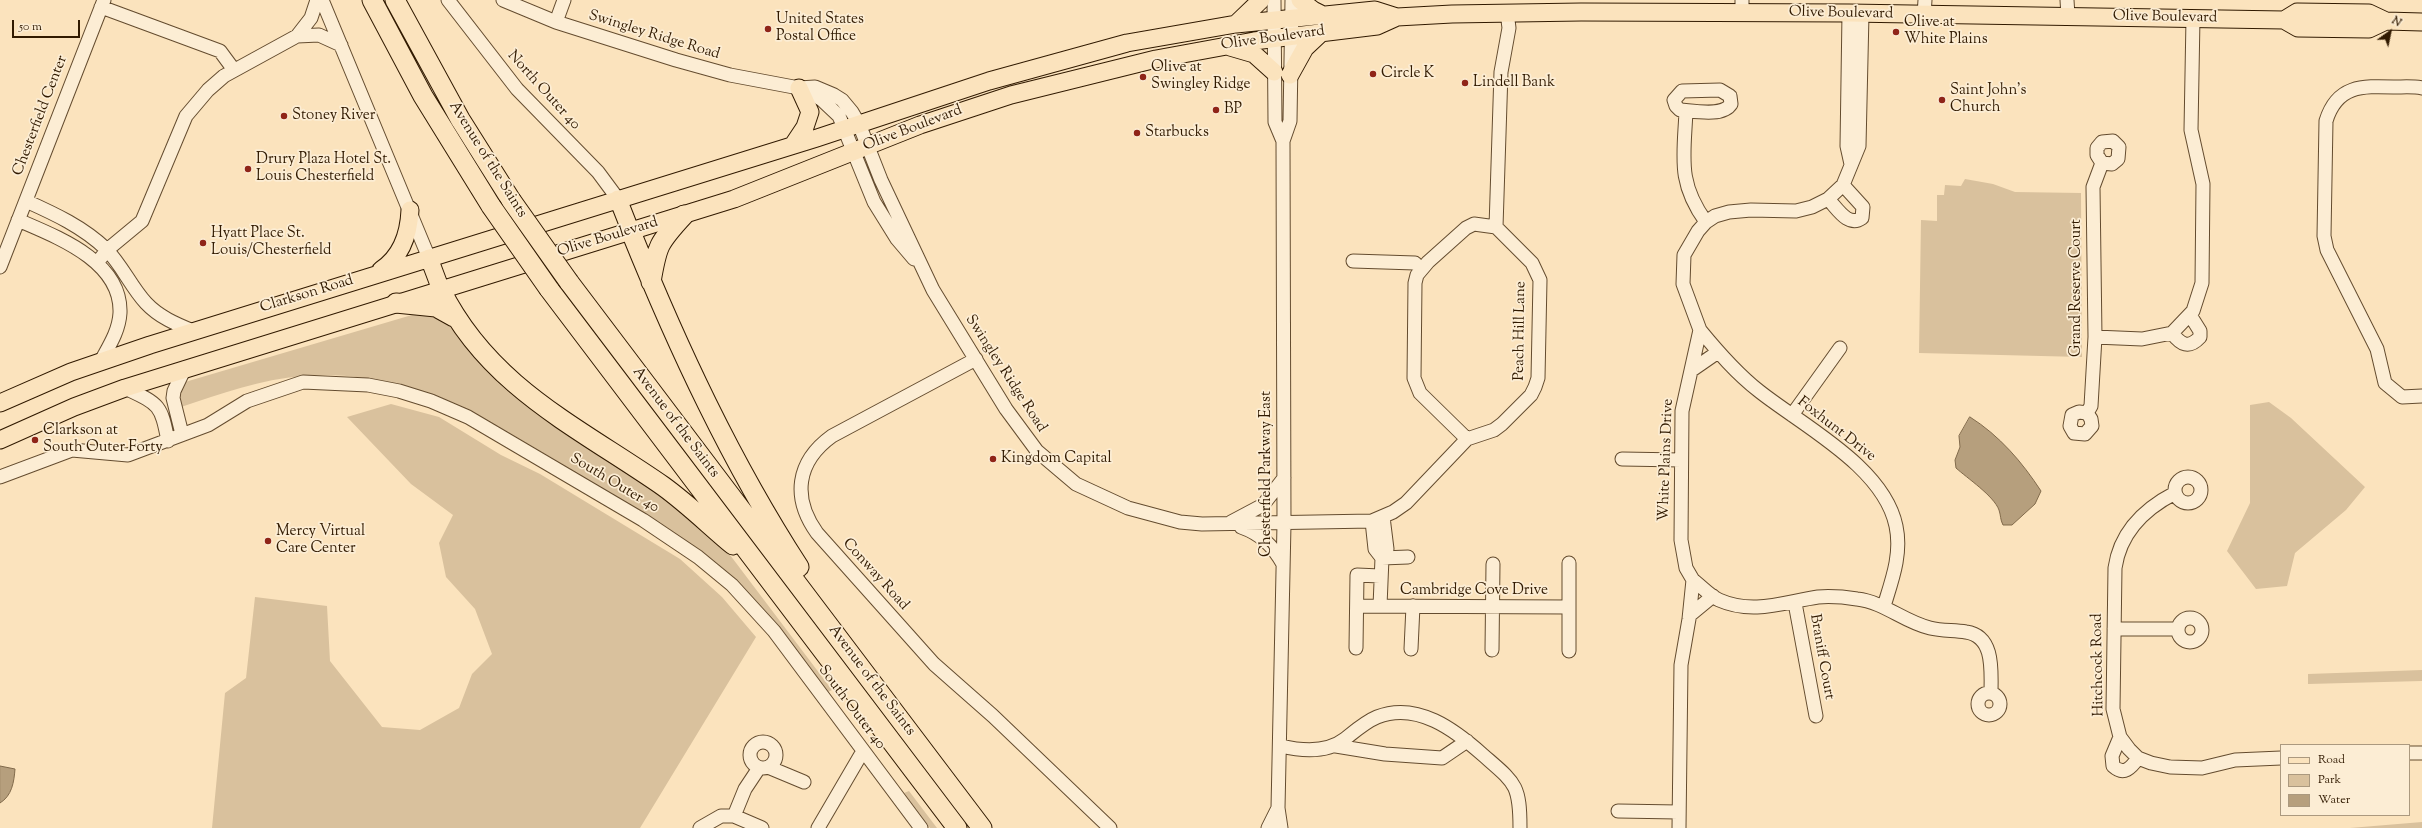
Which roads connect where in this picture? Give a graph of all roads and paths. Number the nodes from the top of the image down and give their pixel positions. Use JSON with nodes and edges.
{"nodes":[{"id":1,"x":317,"y":0,"type":"edge"},
{"id":2,"x":322,"y":0,"type":"edge"},
{"id":3,"x":372,"y":0,"type":"edge"},
{"id":4,"x":395,"y":0,"type":"edge"},
{"id":5,"x":448,"y":0,"type":"edge"},
{"id":6,"x":503,"y":0,"type":"edge"},
{"id":7,"x":564,"y":0,"type":"edge"},
{"id":8,"x":1261,"y":0,"type":"edge"},
{"id":9,"x":1274,"y":0,"type":"edge"},
{"id":10,"x":1292,"y":0,"type":"edge"},
{"id":11,"x":1300,"y":0,"type":"edge"},
{"id":12,"x":103,"y":3,"type":"edge"},
{"id":13,"x":1742,"y":7,"type":"edge"},
{"id":14,"x":1924,"y":7,"type":"edge"},
{"id":15,"x":2068,"y":8,"type":"edge"},
{"id":16,"x":1507,"y":12,"type":"junction"},
{"id":17,"x":1855,"y":14,"type":"junction"},
{"id":18,"x":1325,"y":16,"type":"junction"},
{"id":19,"x":1397,"y":17,"type":"junction"},
{"id":20,"x":2193,"y":18,"type":"junction"},
{"id":21,"x":1273,"y":21,"type":"junction"},
{"id":22,"x":556,"y":22,"type":"junction"},
{"id":23,"x":2422,"y":22,"type":"edge"},
{"id":24,"x":1236,"y":24,"type":"junction"},
{"id":25,"x":1291,"y":28,"type":"junction"},
{"id":26,"x":1322,"y":32,"type":"junction"},
{"id":27,"x":297,"y":36,"type":"junction"},
{"id":28,"x":1274,"y":38,"type":"junction"},
{"id":29,"x":341,"y":45,"type":"junction"},
{"id":30,"x":1224,"y":46,"type":"junction"},
{"id":31,"x":234,"y":70,"type":"junction"},
{"id":32,"x":1282,"y":73,"type":"junction"},
{"id":33,"x":799,"y":88,"type":"junction"},
{"id":34,"x":2422,"y":88,"type":"edge"},
{"id":35,"x":1686,"y":111,"type":"dead end"},
{"id":36,"x":852,"y":127,"type":"junction"},
{"id":37,"x":793,"y":145,"type":"junction"},
{"id":38,"x":861,"y":149,"type":"junction"},
{"id":39,"x":2102,"y":163,"type":"dead end"},
{"id":40,"x":1843,"y":185,"type":"junction"},
{"id":41,"x":1828,"y":199,"type":"junction"},
{"id":42,"x":618,"y":200,"type":"junction"},
{"id":43,"x":26,"y":201,"type":"junction"},
{"id":44,"x":410,"y":210,"type":"junction"},
{"id":45,"x":684,"y":215,"type":"junction"},
{"id":46,"x":18,"y":220,"type":"junction"},
{"id":47,"x":1706,"y":222,"type":"junction"},
{"id":48,"x":1496,"y":227,"type":"junction"},
{"id":49,"x":631,"y":232,"type":"junction"},
{"id":50,"x":107,"y":250,"type":"junction"},
{"id":51,"x":429,"y":258,"type":"junction"},
{"id":52,"x":1353,"y":261,"type":"dead end"},
{"id":53,"x":97,"y":263,"type":"junction"},
{"id":54,"x":0,"y":267,"type":"edge"},
{"id":55,"x":1422,"y":269,"type":"junction"},
{"id":56,"x":377,"y":274,"type":"junction"},
{"id":57,"x":651,"y":282,"type":"junction"},
{"id":58,"x":441,"y":290,"type":"junction"},
{"id":59,"x":396,"y":303,"type":"junction"},
{"id":60,"x":2190,"y":315,"type":"junction"},
{"id":61,"x":454,"y":317,"type":"junction"},
{"id":62,"x":1700,"y":330,"type":"junction"},
{"id":63,"x":193,"y":331,"type":"junction"},
{"id":64,"x":2172,"y":333,"type":"junction"},
{"id":65,"x":2095,"y":337,"type":"junction"},
{"id":66,"x":1840,"y":348,"type":"dead end"},
{"id":67,"x":1718,"y":352,"type":"junction"},
{"id":68,"x":976,"y":359,"type":"junction"},
{"id":69,"x":101,"y":361,"type":"junction"},
{"id":70,"x":185,"y":368,"type":"junction"},
{"id":71,"x":1692,"y":370,"type":"junction"},
{"id":72,"x":125,"y":388,"type":"junction"},
{"id":73,"x":2422,"y":396,"type":"edge"},
{"id":74,"x":0,"y":403,"type":"edge"},
{"id":75,"x":2087,"y":413,"type":"dead end"},
{"id":76,"x":1792,"y":415,"type":"junction"},
{"id":77,"x":182,"y":434,"type":"junction"},
{"id":78,"x":1467,"y":439,"type":"junction"},
{"id":79,"x":0,"y":440,"type":"edge"},
{"id":80,"x":168,"y":441,"type":"junction"},
{"id":81,"x":1622,"y":459,"type":"dead end"},
{"id":82,"x":1681,"y":460,"type":"junction"},
{"id":83,"x":0,"y":477,"type":"edge"},
{"id":84,"x":1284,"y":478,"type":"junction"},
{"id":85,"x":2175,"y":492,"type":"dead end"},
{"id":86,"x":1377,"y":519,"type":"junction"},
{"id":87,"x":1230,"y":524,"type":"junction"},
{"id":88,"x":1284,"y":524,"type":"junction"},
{"id":89,"x":1408,"y":557,"type":"dead end"},
{"id":90,"x":1382,"y":558,"type":"junction"},
{"id":91,"x":1569,"y":563,"type":"dead end"},
{"id":92,"x":1283,"y":564,"type":"junction"},
{"id":93,"x":1493,"y":564,"type":"dead end"},
{"id":94,"x":762,"y":571,"type":"junction"},
{"id":95,"x":1380,"y":576,"type":"junction"},
{"id":96,"x":1693,"y":580,"type":"junction"},
{"id":97,"x":1713,"y":596,"type":"junction"},
{"id":98,"x":1795,"y":603,"type":"junction"},
{"id":99,"x":1357,"y":606,"type":"junction"},
{"id":100,"x":1380,"y":606,"type":"junction"},
{"id":101,"x":1413,"y":606,"type":"junction"},
{"id":102,"x":1884,"y":606,"type":"junction"},
{"id":103,"x":1493,"y":607,"type":"junction"},
{"id":104,"x":1568,"y":607,"type":"junction"},
{"id":105,"x":1690,"y":615,"type":"junction"},
{"id":106,"x":826,"y":621,"type":"junction"},
{"id":107,"x":2114,"y":629,"type":"junction"},
{"id":108,"x":2178,"y":629,"type":"dead end"},
{"id":109,"x":1356,"y":648,"type":"dead end"},
{"id":110,"x":1412,"y":649,"type":"dead end"},
{"id":111,"x":1492,"y":650,"type":"dead end"},
{"id":112,"x":1569,"y":650,"type":"dead end"},
{"id":113,"x":1991,"y":693,"type":"dead end"},
{"id":114,"x":1816,"y":716,"type":"dead end"},
{"id":115,"x":2120,"y":737,"type":"junction"},
{"id":116,"x":1467,"y":741,"type":"junction"},
{"id":117,"x":1281,"y":746,"type":"junction"},
{"id":118,"x":1336,"y":746,"type":"junction"},
{"id":119,"x":863,"y":751,"type":"junction"},
{"id":120,"x":2410,"y":753,"type":"edge"},
{"id":121,"x":2422,"y":753,"type":"edge"},
{"id":122,"x":2138,"y":758,"type":"junction"},
{"id":123,"x":2280,"y":758,"type":"edge"},
{"id":124,"x":804,"y":782,"type":"dead end"},
{"id":125,"x":1278,"y":808,"type":"junction"},
{"id":126,"x":1618,"y":811,"type":"dead end"},
{"id":127,"x":1678,"y":812,"type":"junction"},
{"id":128,"x":734,"y":816,"type":"junction"},
{"id":129,"x":700,"y":828,"type":"edge"},
{"id":130,"x":762,"y":828,"type":"edge"},
{"id":131,"x":818,"y":828,"type":"edge"},
{"id":132,"x":920,"y":828,"type":"edge"},
{"id":133,"x":957,"y":828,"type":"edge"},
{"id":134,"x":982,"y":828,"type":"edge"},
{"id":135,"x":1110,"y":828,"type":"edge"},
{"id":136,"x":1268,"y":828,"type":"edge"},
{"id":137,"x":1281,"y":828,"type":"edge"},
{"id":138,"x":1520,"y":828,"type":"edge"},
{"id":139,"x":1679,"y":828,"type":"edge"}],
"edges":[{"from":1,"to":27,"type":"street"},
{"from":2,"to":29,"type":"street"},
{"from":3,"to":94,"type":"highway","name":"Avenue of the Saints","bridge":true},
{"from":4,"to":106,"type":"highway","name":"Avenue of the Saints","bridge":true},
{"from":5,"to":42,"type":"street","name":"North Outer 40"},
{"from":6,"to":22,"type":"street","name":"Swingley Ridge Road"},
{"from":7,"to":22,"type":"street"},
{"from":8,"to":24,"type":"main road"},
{"from":9,"to":21,"type":"street","name":"Chesterfield Parkway East"},
{"from":10,"to":25,"type":"street","name":"Chesterfield Parkway East"},
{"from":11,"to":18,"type":"main road"},
{"from":12,"to":31,"type":"street"},
{"from":12,"to":43,"type":"street","name":"Chesterfield Center"},
{"from":13,"to":16,"type":"main road","name":"Olive Boulevard"},
{"from":13,"to":17,"type":"main road","name":"Olive Boulevard"},
{"from":14,"to":15,"type":"main road","name":"Olive Boulevard"},
{"from":14,"to":17,"type":"main road","name":"Olive Boulevard"},
{"from":15,"to":20,"type":"main road","name":"Olive Boulevard"},
{"from":16,"to":19,"type":"main road","name":"Olive Boulevard"},
{"from":16,"to":48,"type":"street"},
{"from":17,"to":40,"type":"street"},
{"from":18,"to":19,"type":"main road","name":"Olive Boulevard"},
{"from":18,"to":25,"type":"main road","name":"Olive Boulevard"},
{"from":19,"to":26,"type":"main road","name":"Olive Boulevard"},
{"from":20,"to":23,"type":"main road","name":"Olive Boulevard"},
{"from":20,"to":60,"type":"street"},
{"from":21,"to":24,"type":"main road","name":"Olive Boulevard"},
{"from":21,"to":25,"type":"main road","name":"Olive Boulevard"},
{"from":21,"to":28,"type":"street","name":"Chesterfield Parkway East"},
{"from":22,"to":33,"type":"street","name":"Swingley Ridge Road"},
{"from":24,"to":36,"type":"main road","name":"Olive Boulevard"},
{"from":25,"to":26,"type":"main road","name":"Olive Boulevard"},
{"from":25,"to":28,"type":"main road","name":"Olive Boulevard"},
{"from":25,"to":32,"type":"street","name":"Chesterfield Parkway East"},
{"from":26,"to":32,"type":"main road"},
{"from":27,"to":29,"type":"street"},
{"from":27,"to":31,"type":"street"},
{"from":28,"to":30,"type":"main road","name":"Olive Boulevard"},
{"from":28,"to":32,"type":"street","name":"Chesterfield Parkway East"},
{"from":29,"to":44,"type":"street"},
{"from":30,"to":32,"type":"main road"},
{"from":30,"to":38,"type":"main road","name":"Olive Boulevard"},
{"from":31,"to":50,"type":"street"},
{"from":32,"to":84,"type":"street","name":"Chesterfield Parkway East"},
{"from":33,"to":36,"type":"street","name":"Swingley Ridge Road"},
{"from":33,"to":37,"type":"main road"},
{"from":34,"to":73,"type":"street"},
{"from":35,"to":47,"type":"street"},
{"from":36,"to":37,"type":"main road","name":"Olive Boulevard"},
{"from":36,"to":38,"type":"street","name":"Swingley Ridge Road"},
{"from":37,"to":42,"type":"main road","name":"Olive Boulevard"},
{"from":38,"to":45,"type":"main road","name":"Olive Boulevard"},
{"from":38,"to":68,"type":"street","name":"Swingley Ridge Road"},
{"from":39,"to":65,"type":"street","name":"Grand Reserve Court"},
{"from":40,"to":41,"type":"street"},
{"from":40,"to":41,"type":"street"},
{"from":41,"to":47,"type":"street"},
{"from":42,"to":49,"type":"main road"},
{"from":42,"to":51,"type":"main road","name":"Clarkson Road"},
{"from":43,"to":46,"type":"street","name":"Chesterfield Center"},
{"from":43,"to":50,"type":"street"},
{"from":44,"to":51,"type":"street"},
{"from":44,"to":56,"type":"main road"},
{"from":45,"to":49,"type":"main road","name":"Olive Boulevard"},
{"from":45,"to":57,"type":"highway"},
{"from":46,"to":53,"type":"street"},
{"from":46,"to":54,"type":"street","name":"Chesterfield Center"},
{"from":47,"to":62,"type":"street"},
{"from":48,"to":55,"type":"street"},
{"from":48,"to":78,"type":"street","name":"Peach Hill Lane"},
{"from":49,"to":57,"type":"highway"},
{"from":49,"to":58,"type":"main road","name":"Olive Boulevard"},
{"from":50,"to":53,"type":"street"},
{"from":50,"to":63,"type":"street"},
{"from":51,"to":56,"type":"main road","name":"Clarkson Road"},
{"from":51,"to":58,"type":"main road"},
{"from":52,"to":55,"type":"street"},
{"from":53,"to":69,"type":"street"},
{"from":55,"to":78,"type":"street"},
{"from":56,"to":63,"type":"main road","name":"Clarkson Road"},
{"from":57,"to":106,"type":"highway"},
{"from":58,"to":59,"type":"main road"},
{"from":58,"to":61,"type":"highway"},
{"from":59,"to":61,"type":"highway"},
{"from":59,"to":70,"type":"main road"},
{"from":60,"to":64,"type":"street"},
{"from":60,"to":64,"type":"street"},
{"from":61,"to":94,"type":"highway"},
{"from":62,"to":67,"type":"street","name":"Foxhunt Drive"},
{"from":62,"to":71,"type":"street","name":"White Plains Drive"},
{"from":63,"to":69,"type":"main road","name":"Clarkson Road"},
{"from":64,"to":65,"type":"street"},
{"from":65,"to":75,"type":"street","name":"Grand Reserve Court"},
{"from":66,"to":76,"type":"street"},
{"from":67,"to":71,"type":"street"},
{"from":67,"to":76,"type":"street","name":"Foxhunt Drive"},
{"from":68,"to":87,"type":"street","name":"Swingley Ridge Road"},
{"from":68,"to":135,"type":"street","name":"Conway Road"},
{"from":69,"to":74,"type":"main road","name":"Clarkson Road"},
{"from":70,"to":72,"type":"main road"},
{"from":70,"to":77,"type":"street"},
{"from":71,"to":82,"type":"street","name":"White Plains Drive"},
{"from":72,"to":79,"type":"main road"},
{"from":72,"to":80,"type":"street"},
{"from":76,"to":102,"type":"street","name":"Foxhunt Drive"},
{"from":77,"to":80,"type":"street","name":"South Outer 40"},
{"from":77,"to":119,"type":"street","name":"South Outer 40"},
{"from":78,"to":86,"type":"street","name":"Peach Hill Lane"},
{"from":80,"to":83,"type":"street","name":"South Outer 40"},
{"from":81,"to":82,"type":"street"},
{"from":82,"to":96,"type":"street","name":"White Plains Drive"},
{"from":84,"to":87,"type":"street"},
{"from":84,"to":88,"type":"street","name":"Chesterfield Parkway East"},
{"from":85,"to":107,"type":"street","name":"Hitchcock Road"},
{"from":86,"to":88,"type":"street","name":"Peach Hill Lane"},
{"from":86,"to":90,"type":"street"},
{"from":87,"to":88,"type":"street","name":"Swingley Ridge Road"},
{"from":87,"to":92,"type":"street"},
{"from":88,"to":92,"type":"street","name":"Chesterfield Parkway East"},
{"from":89,"to":90,"type":"street"},
{"from":90,"to":95,"type":"street","name":"Cambridge Cove Drive"},
{"from":91,"to":104,"type":"street"},
{"from":92,"to":117,"type":"street","name":"Chesterfield Parkway East"},
{"from":93,"to":103,"type":"street"},
{"from":94,"to":133,"type":"highway","name":"Avenue of the Saints"},
{"from":95,"to":99,"type":"street"},
{"from":95,"to":100,"type":"street","name":"Cambridge Cove Drive"},
{"from":96,"to":97,"type":"street"},
{"from":96,"to":105,"type":"street","name":"White Plains Drive"},
{"from":97,"to":98,"type":"street"},
{"from":97,"to":105,"type":"street"},
{"from":98,"to":102,"type":"street"},
{"from":98,"to":114,"type":"street","name":"Braniff Court"},
{"from":99,"to":100,"type":"street","name":"Cambridge Cove Drive"},
{"from":99,"to":109,"type":"street"},
{"from":100,"to":101,"type":"street","name":"Cambridge Cove Drive"},
{"from":101,"to":103,"type":"street","name":"Cambridge Cove Drive"},
{"from":101,"to":110,"type":"street"},
{"from":102,"to":113,"type":"street"},
{"from":103,"to":104,"type":"street","name":"Cambridge Cove Drive"},
{"from":103,"to":111,"type":"street"},
{"from":104,"to":112,"type":"street"},
{"from":105,"to":127,"type":"street","name":"White Plains Drive"},
{"from":106,"to":134,"type":"highway","name":"Avenue of the Saints"},
{"from":107,"to":108,"type":"street"},
{"from":107,"to":115,"type":"street","name":"Hitchcock Road"},
{"from":115,"to":122,"type":"street","name":"Hitchcock Road"},
{"from":115,"to":122,"type":"street"},
{"from":116,"to":118,"type":"street"},
{"from":116,"to":118,"type":"street"},
{"from":116,"to":138,"type":"street"},
{"from":117,"to":118,"type":"street"},
{"from":117,"to":125,"type":"street","name":"Chesterfield Parkway East"},
{"from":119,"to":131,"type":"street"},
{"from":119,"to":132,"type":"street","name":"South Outer 40"},
{"from":120,"to":121,"type":"street"},
{"from":122,"to":123,"type":"street","name":"Hitchcock Road"},
{"from":124,"to":128,"type":"street"},
{"from":125,"to":136,"type":"street","name":"Chesterfield Parkway East"},
{"from":125,"to":137,"type":"street","name":"Chesterfield Parkway East"},
{"from":126,"to":127,"type":"street"},
{"from":127,"to":139,"type":"street","name":"White Plains Drive"},
{"from":128,"to":129,"type":"street"},
{"from":128,"to":130,"type":"street"}]}
